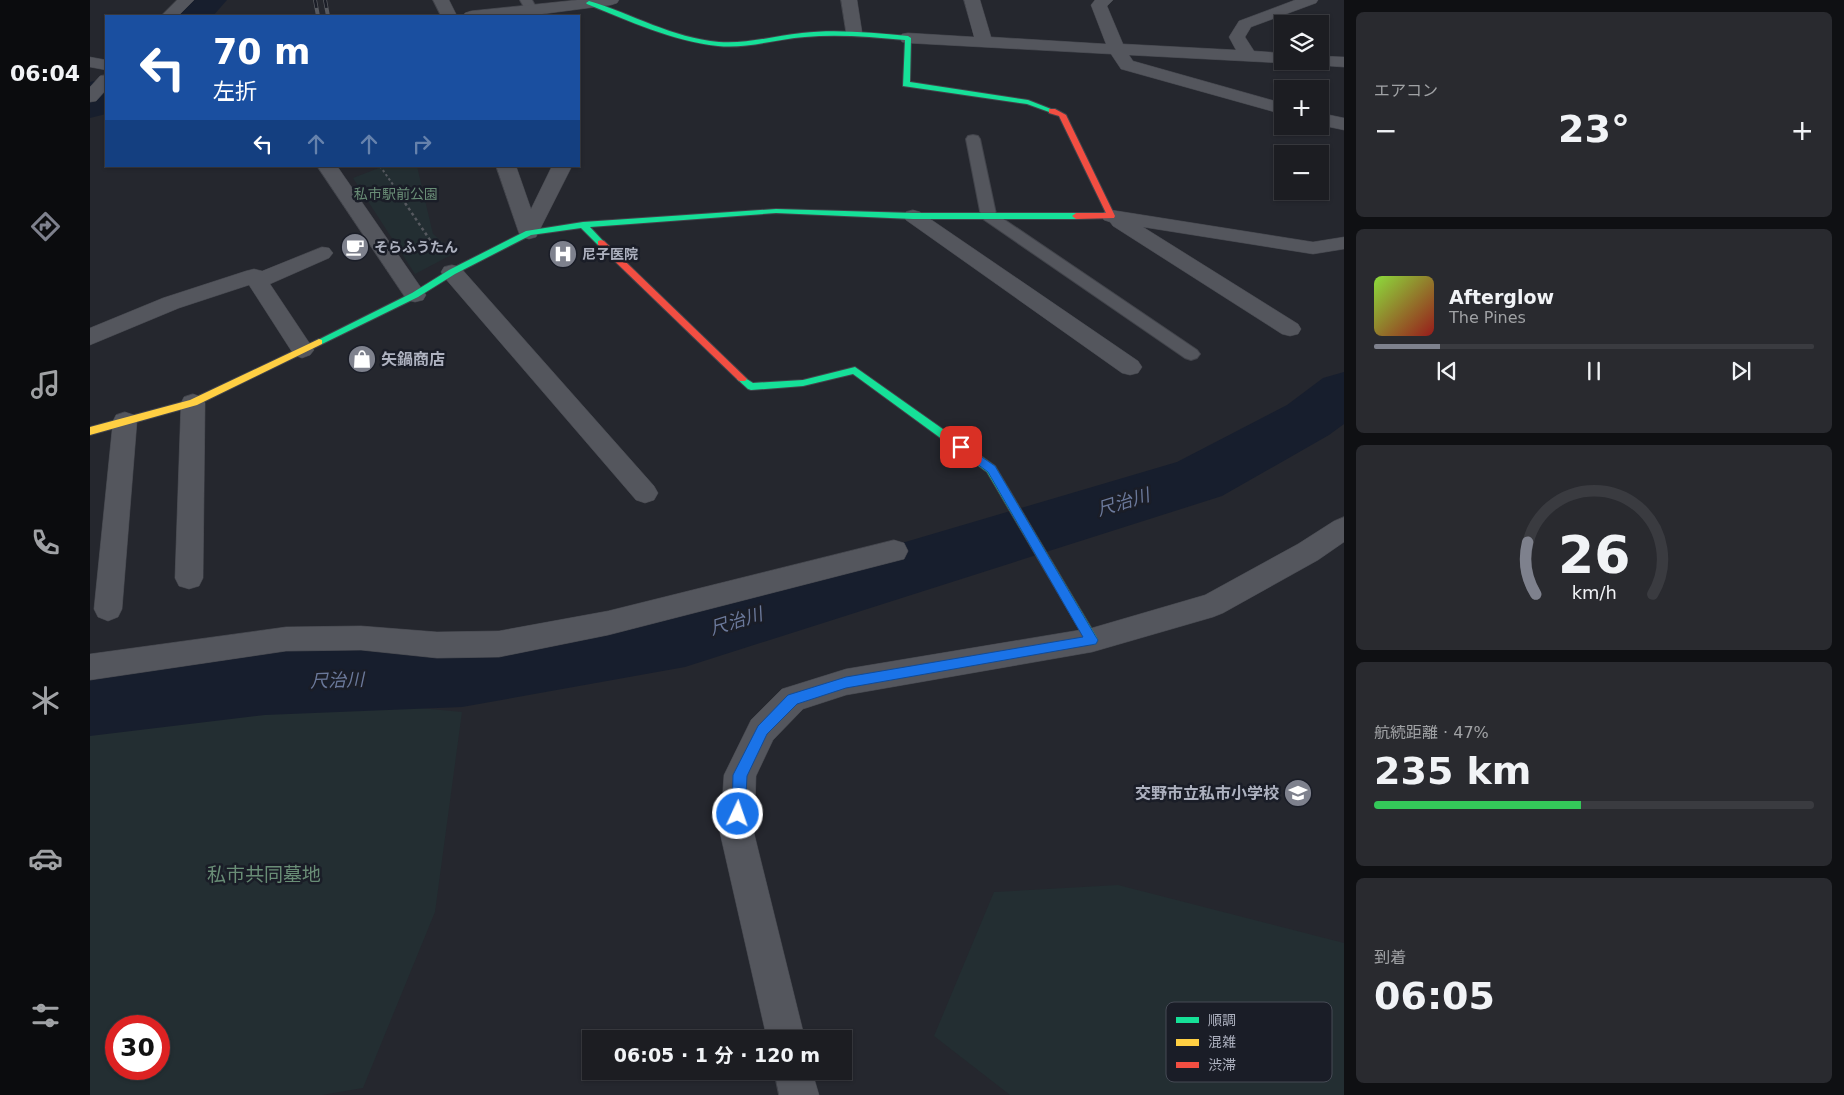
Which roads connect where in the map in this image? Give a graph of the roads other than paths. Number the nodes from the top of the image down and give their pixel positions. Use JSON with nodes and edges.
{"nodes":[{"id":1,"x":186,"y":0,"type":"edge"},
{"id":2,"x":441,"y":0,"type":"edge"},
{"id":3,"x":611,"y":0,"type":"edge"},
{"id":4,"x":849,"y":0,"type":"edge"},
{"id":5,"x":972,"y":0,"type":"edge"},
{"id":6,"x":1105,"y":0,"type":"edge"},
{"id":7,"x":1310,"y":0,"type":"edge"},
{"id":8,"x":589,"y":3,"type":"junction"},
{"id":9,"x":526,"y":10,"type":"edge"},
{"id":10,"x":170,"y":15,"type":"edge"},
{"id":11,"x":448,"y":15,"type":"edge"},
{"id":12,"x":480,"y":15,"type":"edge"},
{"id":13,"x":854,"y":32,"type":"junction"},
{"id":14,"x":908,"y":38,"type":"junction"},
{"id":15,"x":984,"y":41,"type":"junction"},
{"id":16,"x":1116,"y":49,"type":"junction"},
{"id":17,"x":1248,"y":56,"type":"junction"},
{"id":18,"x":1274,"y":58,"type":"edge"},
{"id":19,"x":1329,"y":61,"type":"edge"},
{"id":20,"x":90,"y":62,"type":"edge"},
{"id":21,"x":1344,"y":62,"type":"edge"},
{"id":22,"x":105,"y":65,"type":"edge"},
{"id":23,"x":105,"y":81,"type":"edge"},
{"id":24,"x":90,"y":96,"type":"edge"},
{"id":25,"x":1274,"y":107,"type":"edge"},
{"id":26,"x":1329,"y":121,"type":"edge"},
{"id":27,"x":1344,"y":124,"type":"edge"},
{"id":28,"x":973,"y":139,"type":"dead end"},
{"id":29,"x":328,"y":167,"type":"edge"},
{"id":30,"x":506,"y":167,"type":"edge"},
{"id":31,"x":562,"y":167,"type":"edge"},
{"id":32,"x":913,"y":216,"type":"junction"},
{"id":33,"x":989,"y":216,"type":"junction"},
{"id":34,"x":1111,"y":216,"type":"junction"},
{"id":35,"x":583,"y":225,"type":"junction"},
{"id":36,"x":529,"y":232,"type":"junction"},
{"id":37,"x":1344,"y":243,"type":"edge"},
{"id":38,"x":322,"y":253,"type":"dead end"},
{"id":39,"x":452,"y":272,"type":"junction"},
{"id":40,"x":258,"y":281,"type":"junction"},
{"id":41,"x":415,"y":294,"type":"junction"},
{"id":42,"x":1290,"y":329,"type":"dead end"},
{"id":43,"x":90,"y":337,"type":"edge"},
{"id":44,"x":302,"y":350,"type":"junction"},
{"id":45,"x":1190,"y":354,"type":"dead end"},
{"id":46,"x":1130,"y":367,"type":"dead end"},
{"id":47,"x":193,"y":403,"type":"junction"},
{"id":48,"x":125,"y":421,"type":"junction"},
{"id":49,"x":90,"y":431,"type":"edge"},
{"id":50,"x":645,"y":493,"type":"dead end"},
{"id":51,"x":1344,"y":528,"type":"edge"},
{"id":52,"x":894,"y":551,"type":"dead end"},
{"id":53,"x":189,"y":578,"type":"dead end"},
{"id":54,"x":108,"y":609,"type":"dead end"},
{"id":55,"x":1092,"y":640,"type":"junction"},
{"id":56,"x":90,"y":667,"type":"edge"},
{"id":57,"x":784,"y":1030,"type":"edge"},
{"id":58,"x":795,"y":1080,"type":"edge"},
{"id":59,"x":799,"y":1095,"type":"edge"}],
"edges":[{"from":1,"to":10,"type":"street"},
{"from":2,"to":11,"type":"street"},
{"from":3,"to":8,"type":"street"},
{"from":4,"to":13,"type":"street"},
{"from":5,"to":15,"type":"street"},
{"from":6,"to":16,"type":"street"},
{"from":7,"to":17,"type":"street"},
{"from":8,"to":9,"type":"street"},
{"from":8,"to":13,"type":"street"},
{"from":9,"to":12,"type":"street"},
{"from":13,"to":14,"type":"street"},
{"from":14,"to":15,"type":"street"},
{"from":14,"to":34,"type":"street"},
{"from":15,"to":16,"type":"street"},
{"from":16,"to":17,"type":"street"},
{"from":16,"to":25,"type":"street"},
{"from":17,"to":18,"type":"street"},
{"from":19,"to":21,"type":"street"},
{"from":20,"to":22,"type":"street"},
{"from":23,"to":24,"type":"street"},
{"from":26,"to":27,"type":"street"},
{"from":28,"to":33,"type":"lane"},
{"from":29,"to":41,"type":"street"},
{"from":30,"to":36,"type":"street"},
{"from":31,"to":36,"type":"street"},
{"from":32,"to":33,"type":"street"},
{"from":32,"to":35,"type":"street"},
{"from":32,"to":46,"type":"street"},
{"from":33,"to":34,"type":"street"},
{"from":33,"to":45,"type":"lane"},
{"from":34,"to":37,"type":"street"},
{"from":34,"to":42,"type":"street"},
{"from":35,"to":36,"type":"street"},
{"from":35,"to":55,"type":"street"},
{"from":36,"to":39,"type":"street"},
{"from":38,"to":40,"type":"street"},
{"from":39,"to":41,"type":"street"},
{"from":39,"to":50,"type":"street"},
{"from":40,"to":43,"type":"street"},
{"from":40,"to":44,"type":"street"},
{"from":41,"to":44,"type":"street"},
{"from":44,"to":47,"type":"street"},
{"from":47,"to":48,"type":"street"},
{"from":47,"to":53,"type":"street"},
{"from":48,"to":49,"type":"street"},
{"from":48,"to":54,"type":"street"},
{"from":51,"to":55,"type":"street"},
{"from":52,"to":56,"type":"street"},
{"from":55,"to":57,"type":"street"},
{"from":58,"to":59,"type":"street"}]}
